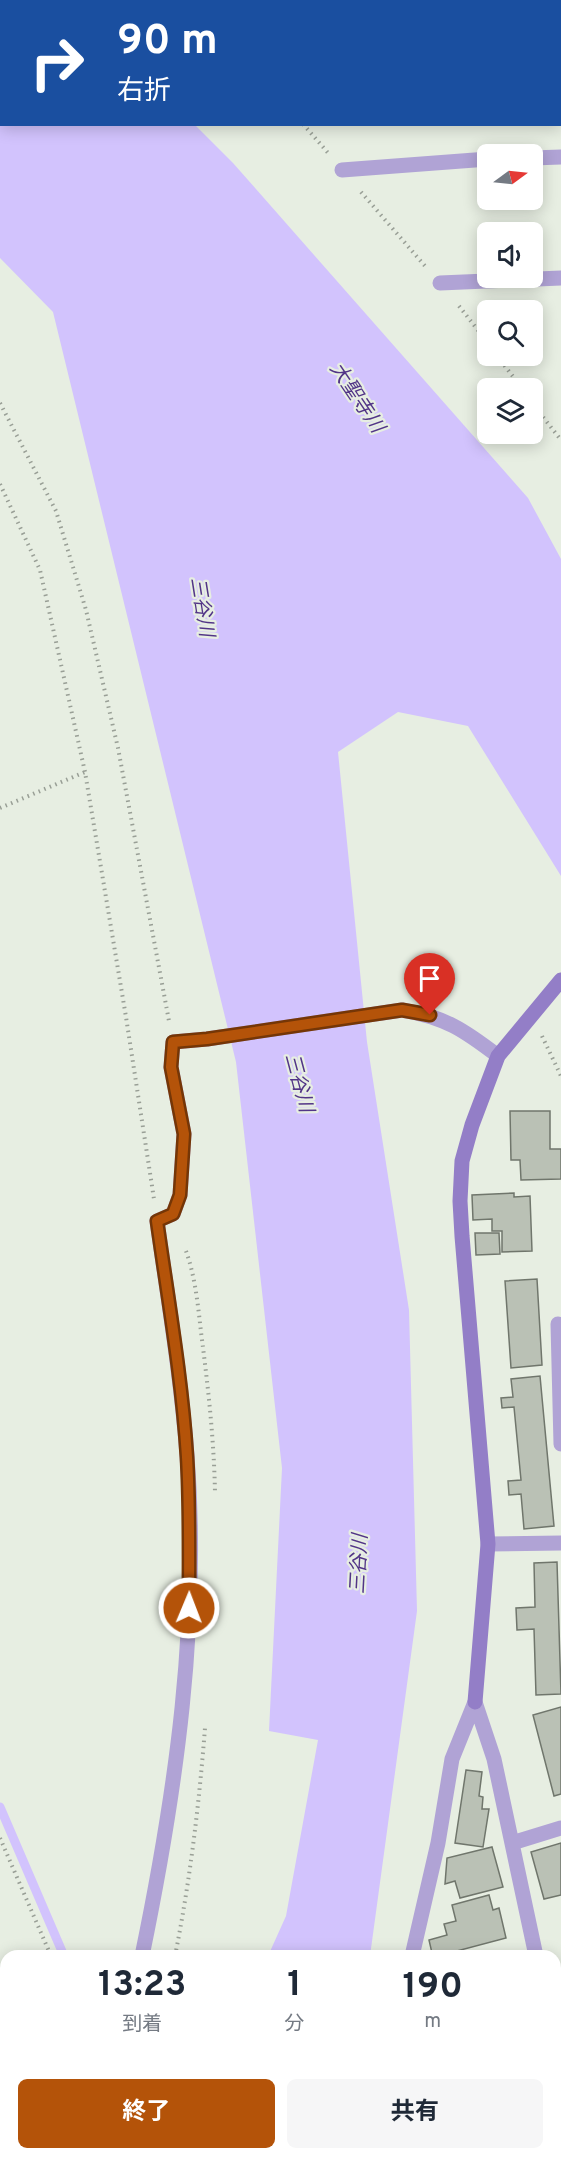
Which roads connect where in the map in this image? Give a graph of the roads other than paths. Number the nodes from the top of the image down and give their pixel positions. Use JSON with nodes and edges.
{"nodes":[{"id":1,"x":561,"y":157,"type":"edge"},
{"id":2,"x":543,"y":158,"type":"edge"},
{"id":3,"x":477,"y":160,"type":"edge"},
{"id":4,"x":342,"y":170,"type":"road end"},
{"id":5,"x":561,"y":278,"type":"edge"},
{"id":6,"x":440,"y":283,"type":"road end"},
{"id":7,"x":561,"y":980,"type":"edge"},
{"id":8,"x":498,"y":1056,"type":"junction"},
{"id":9,"x":558,"y":1324,"type":"dead end"},
{"id":10,"x":561,"y":1444,"type":"edge"},
{"id":11,"x":561,"y":1543,"type":"edge"},
{"id":12,"x":488,"y":1544,"type":"junction"},
{"id":13,"x":474,"y":1701,"type":"junction"},
{"id":14,"x":561,"y":1828,"type":"edge"},
{"id":15,"x":512,"y":1843,"type":"junction"},
{"id":16,"x":143,"y":1950,"type":"edge"},
{"id":17,"x":413,"y":1950,"type":"edge"},
{"id":18,"x":535,"y":1950,"type":"edge"}],
"edges":[{"from":1,"to":2,"type":"street"},
{"from":3,"to":4,"type":"street"},
{"from":5,"to":6,"type":"street"},
{"from":7,"to":8,"type":"street"},
{"from":8,"to":12,"type":"street"},
{"from":8,"to":16,"type":"street"},
{"from":9,"to":10,"type":"street"},
{"from":11,"to":12,"type":"street"},
{"from":12,"to":13,"type":"street"},
{"from":13,"to":15,"type":"street"},
{"from":13,"to":17,"type":"street"},
{"from":14,"to":15,"type":"street"},
{"from":15,"to":18,"type":"street"}]}
